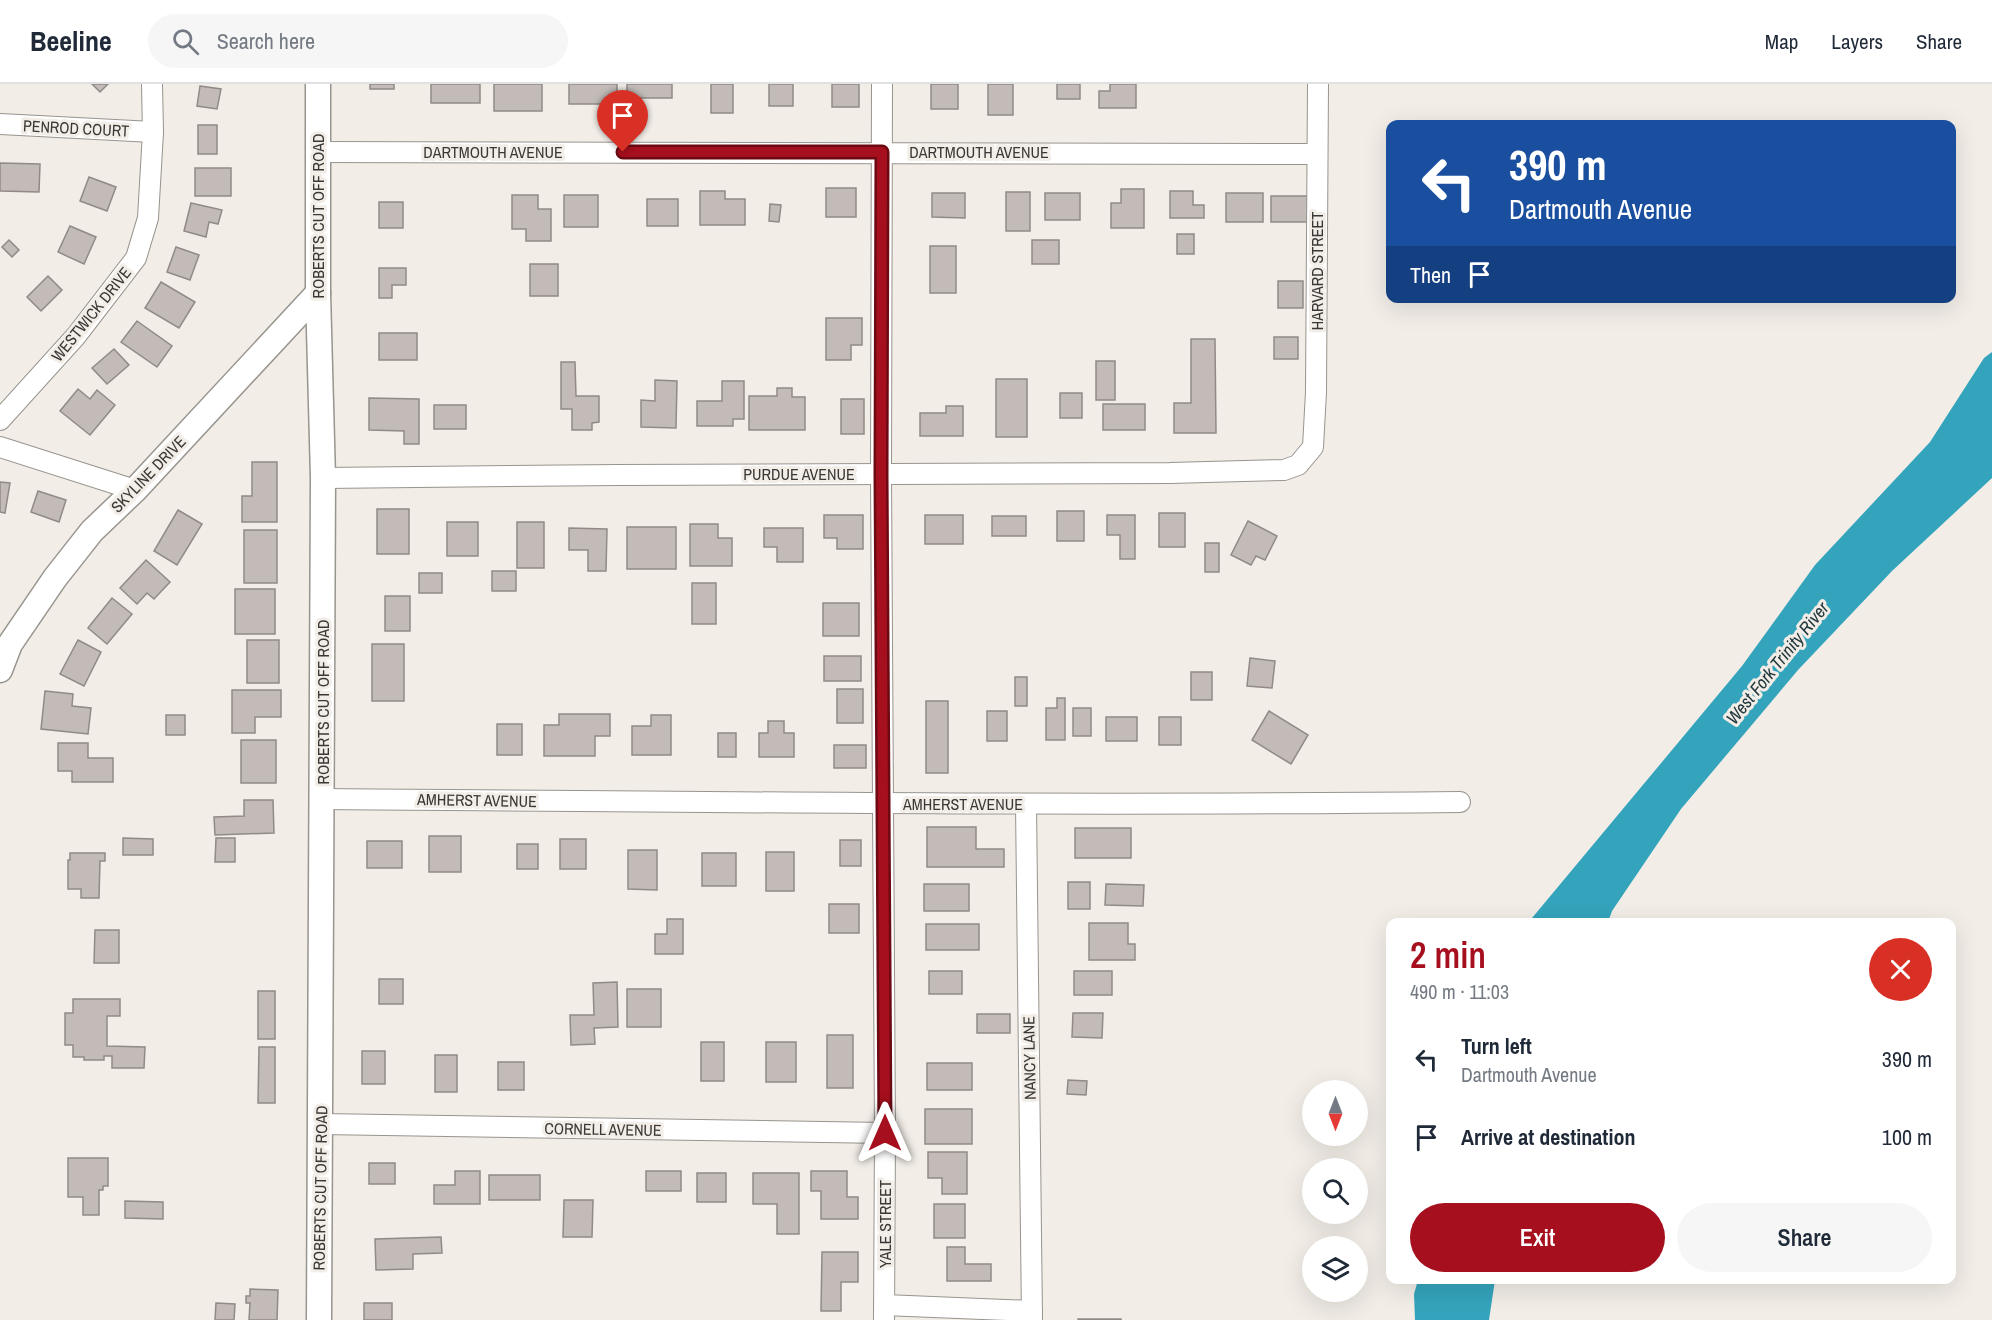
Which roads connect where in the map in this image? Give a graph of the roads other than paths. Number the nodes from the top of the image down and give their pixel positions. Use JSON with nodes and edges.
{"nodes":[{"id":1,"x":152,"y":84,"type":"edge"},
{"id":2,"x":318,"y":84,"type":"edge"},
{"id":3,"x":882,"y":84,"type":"edge"},
{"id":4,"x":1318,"y":84,"type":"edge"},
{"id":5,"x":0,"y":124,"type":"edge"},
{"id":6,"x":153,"y":132,"type":"junction"},
{"id":7,"x":317,"y":152,"type":"junction"},
{"id":8,"x":882,"y":152,"type":"junction"},
{"id":9,"x":1317,"y":154,"type":"junction"},
{"id":10,"x":318,"y":293,"type":"junction"},
{"id":11,"x":0,"y":420,"type":"edge"},
{"id":12,"x":0,"y":447,"type":"edge"},
{"id":13,"x":1306,"y":456,"type":"joint"},
{"id":14,"x":881,"y":474,"type":"junction"},
{"id":15,"x":323,"y":478,"type":"junction"},
{"id":16,"x":135,"y":490,"type":"junction"},
{"id":17,"x":0,"y":670,"type":"edge"},
{"id":18,"x":323,"y":798,"type":"junction"},
{"id":19,"x":1460,"y":802,"type":"dead end"},
{"id":20,"x":884,"y":804,"type":"junction"},
{"id":21,"x":1026,"y":804,"type":"junction"},
{"id":22,"x":321,"y":1124,"type":"junction"},
{"id":23,"x":885,"y":1133,"type":"junction"},
{"id":24,"x":884,"y":1312,"type":"edge"},
{"id":25,"x":1032,"y":1316,"type":"edge"},
{"id":26,"x":319,"y":1320,"type":"edge"}],
"edges":[{"from":1,"to":6,"type":"street","name":"WESTWICK DRIVE"},
{"from":2,"to":7,"type":"street","name":"ROBERTS CUT OFF ROAD"},
{"from":3,"to":8,"type":"street","name":"YALE STREET"},
{"from":4,"to":9,"type":"street","name":"HARVARD STREET"},
{"from":5,"to":6,"type":"street","name":"PENROD COURT"},
{"from":6,"to":11,"type":"street","name":"WESTWICK DRIVE"},
{"from":7,"to":8,"type":"street","name":"DARTMOUTH AVENUE"},
{"from":7,"to":10,"type":"street","name":"ROBERTS CUT OFF ROAD"},
{"from":8,"to":9,"type":"street","name":"DARTMOUTH AVENUE"},
{"from":8,"to":14,"type":"street","name":"YALE STREET"},
{"from":9,"to":13,"type":"street","name":"HARVARD STREET"},
{"from":10,"to":15,"type":"street","name":"ROBERTS CUT OFF ROAD"},
{"from":10,"to":16,"type":"street","name":"SKYLINE DRIVE"},
{"from":12,"to":16,"type":"street"},
{"from":13,"to":14,"type":"street","name":"PURDUE AVENUE"},
{"from":14,"to":15,"type":"street","name":"PURDUE AVENUE"},
{"from":14,"to":20,"type":"street","name":"YALE STREET"},
{"from":15,"to":18,"type":"street","name":"ROBERTS CUT OFF ROAD"},
{"from":16,"to":17,"type":"street","name":"SKYLINE DRIVE"},
{"from":18,"to":20,"type":"street","name":"AMHERST AVENUE"},
{"from":18,"to":22,"type":"street","name":"ROBERTS CUT OFF ROAD"},
{"from":19,"to":21,"type":"street","name":"AMHERST AVENUE"},
{"from":20,"to":21,"type":"street","name":"AMHERST AVENUE"},
{"from":20,"to":23,"type":"street","name":"YALE STREET"},
{"from":21,"to":25,"type":"street","name":"NANCY LANE"},
{"from":22,"to":23,"type":"street","name":"CORNELL AVENUE"},
{"from":22,"to":26,"type":"street","name":"ROBERTS CUT OFF ROAD"},
{"from":23,"to":24,"type":"street","name":"YALE STREET"},
{"from":24,"to":25,"type":"street"}]}
